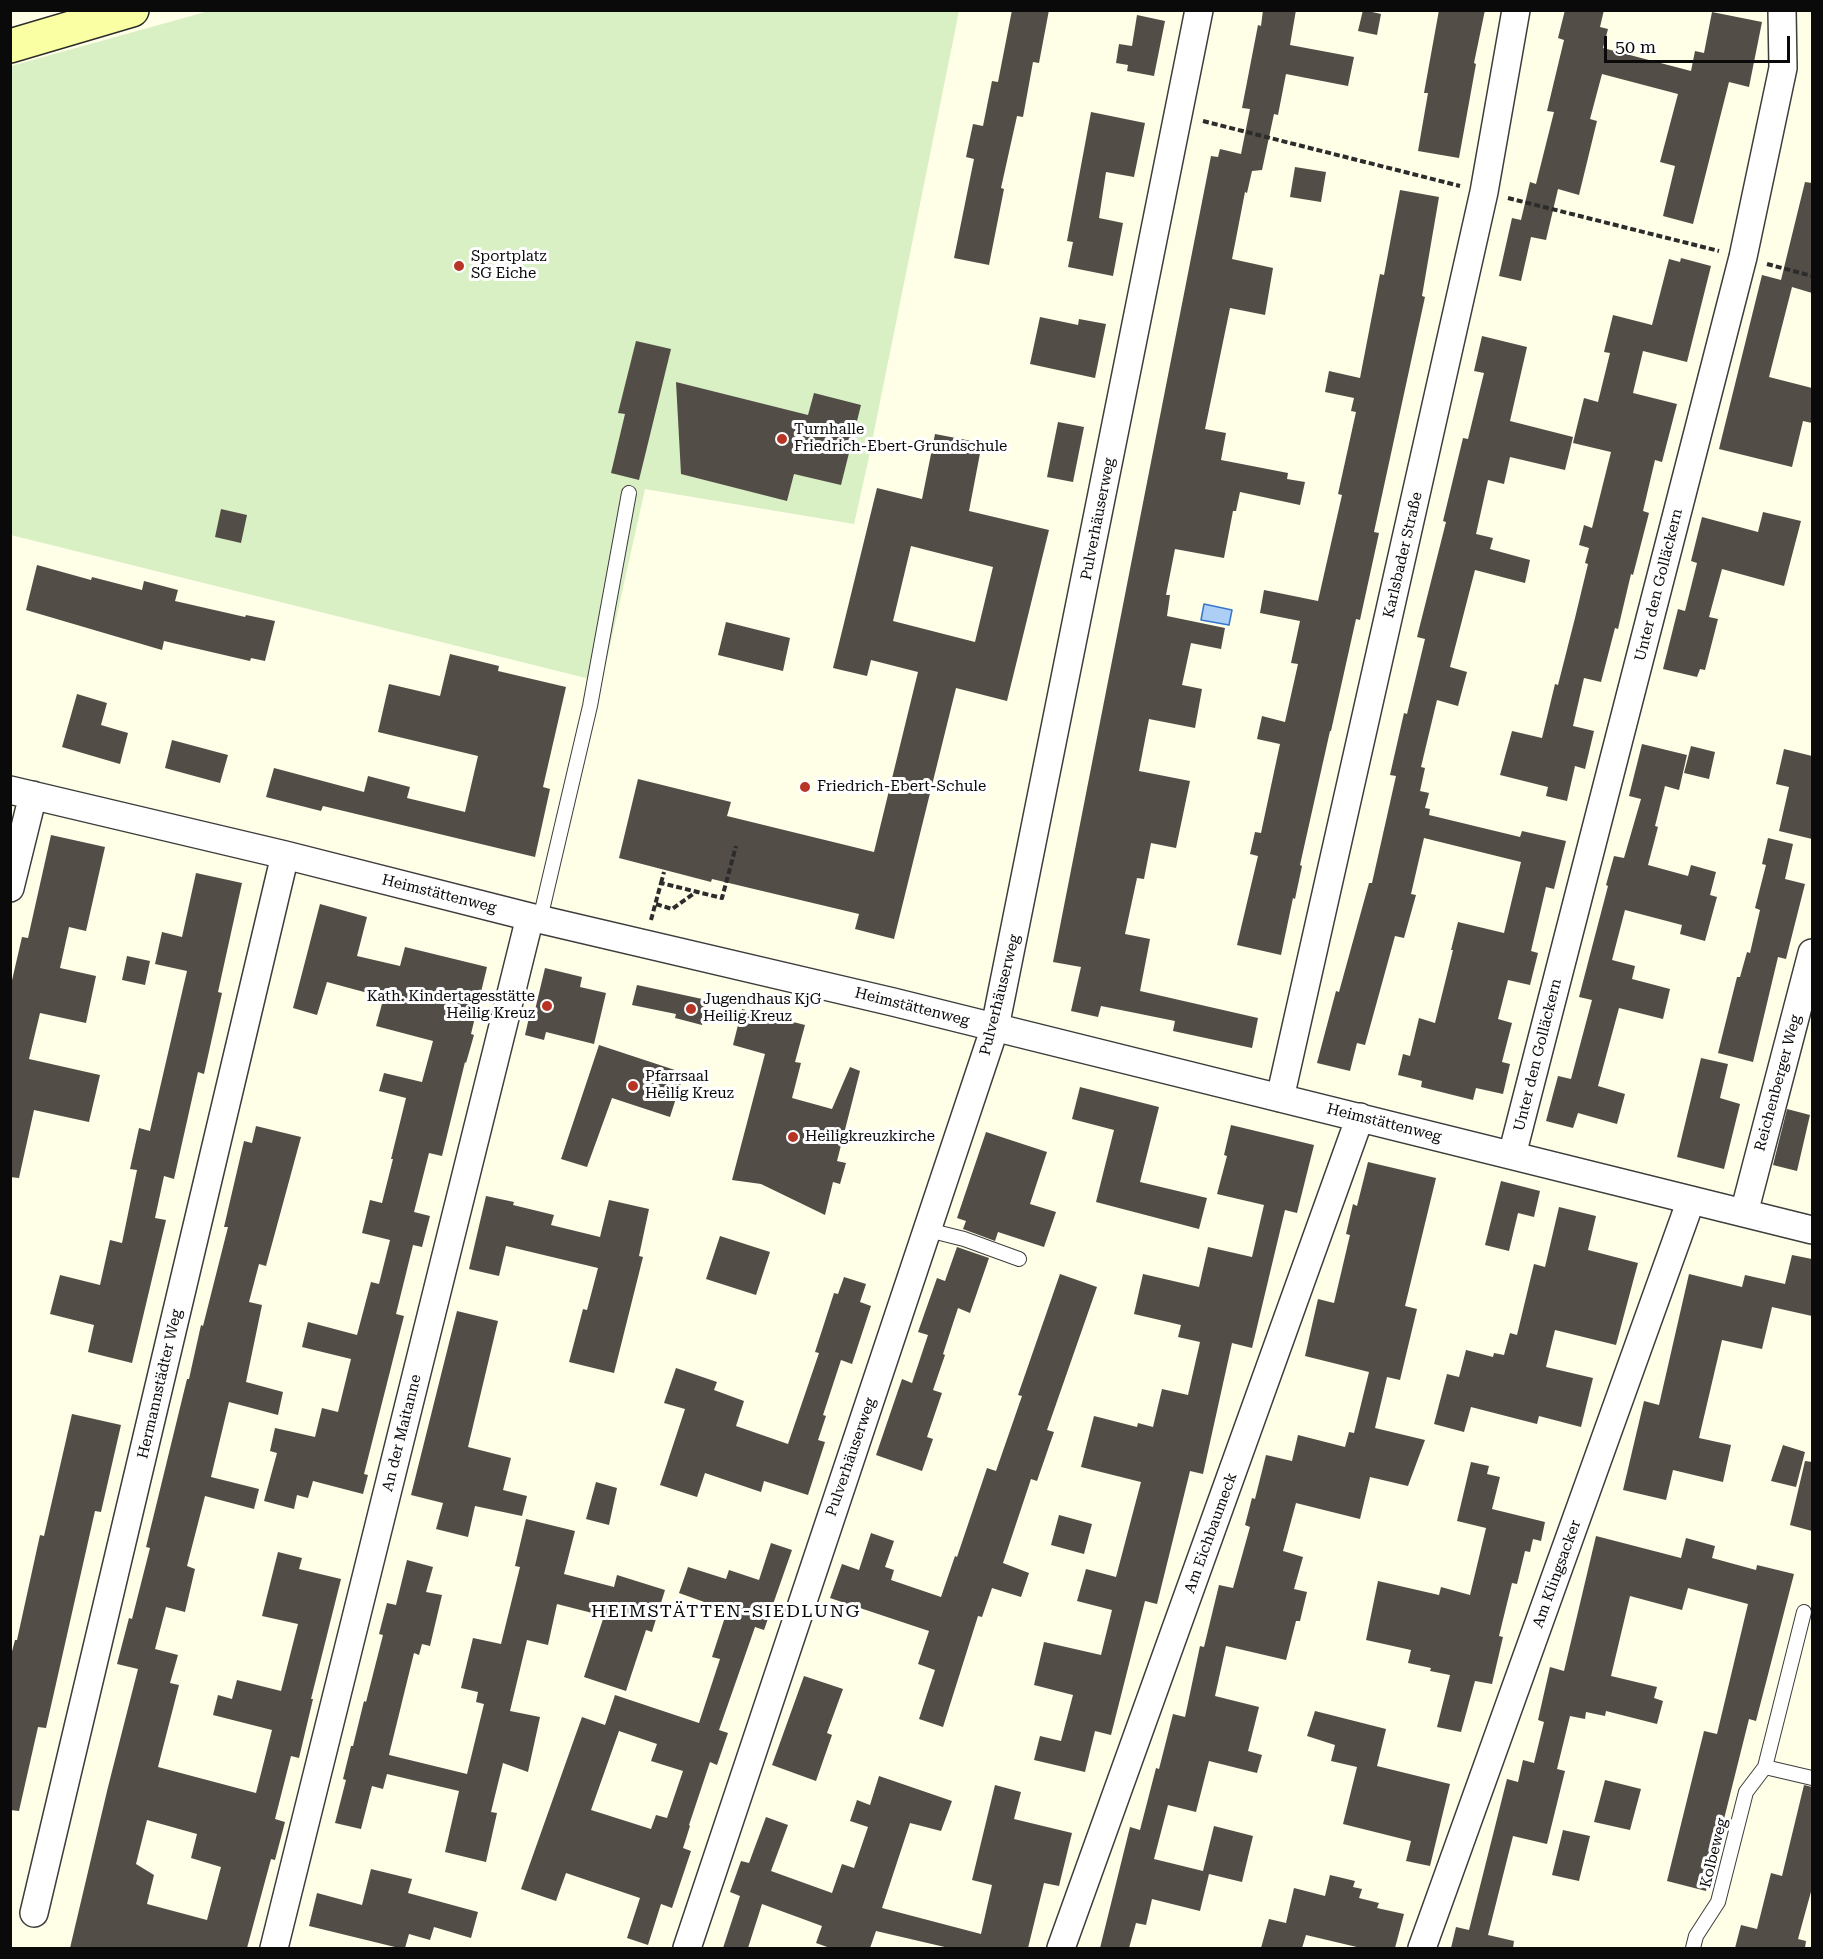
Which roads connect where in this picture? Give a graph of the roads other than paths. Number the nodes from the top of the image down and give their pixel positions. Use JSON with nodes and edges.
{"nodes":[{"id":1,"x":132,"y":10,"type":"edge"},
{"id":2,"x":1199,"y":10,"type":"edge"},
{"id":3,"x":1516,"y":10,"type":"edge"},
{"id":4,"x":1782,"y":10,"type":"edge"},
{"id":5,"x":10,"y":46,"type":"edge"},
{"id":6,"x":630,"y":493,"type":"dead end"},
{"id":7,"x":22,"y":792,"type":"edge"},
{"id":8,"x":285,"y":855,"type":"junction"},
{"id":9,"x":10,"y":888,"type":"edge"},
{"id":10,"x":535,"y":918,"type":"junction"},
{"id":11,"x":1812,"y":953,"type":"edge"},
{"id":12,"x":995,"y":1027,"type":"junction"},
{"id":13,"x":1280,"y":1098,"type":"junction"},
{"id":14,"x":1360,"y":1117,"type":"junction"},
{"id":15,"x":1512,"y":1155,"type":"junction"},
{"id":16,"x":1691,"y":1200,"type":"junction"},
{"id":17,"x":1744,"y":1213,"type":"junction"},
{"id":18,"x":928,"y":1230,"type":"junction"},
{"id":19,"x":1812,"y":1230,"type":"edge"},
{"id":20,"x":1019,"y":1259,"type":"dead end"},
{"id":21,"x":1804,"y":1612,"type":"dead end"},
{"id":22,"x":1766,"y":1767,"type":"junction"},
{"id":23,"x":1812,"y":1778,"type":"edge"},
{"id":24,"x":34,"y":1913,"type":"dead end"},
{"id":25,"x":274,"y":1948,"type":"edge"},
{"id":26,"x":687,"y":1948,"type":"edge"},
{"id":27,"x":1061,"y":1948,"type":"edge"},
{"id":28,"x":1422,"y":1948,"type":"edge"},
{"id":29,"x":1693,"y":1948,"type":"edge"}],
"edges":[{"from":1,"to":5,"type":"main road"},
{"from":2,"to":12,"type":"street","name":"Pulverhäuserweg"},
{"from":3,"to":13,"type":"street","name":"Karlsbader Straße"},
{"from":4,"to":15,"type":"street","name":"Unter den Golläckern"},
{"from":6,"to":10,"type":"lane"},
{"from":7,"to":8,"type":"street","name":"Heimstättenweg"},
{"from":7,"to":9,"type":"street"},
{"from":8,"to":10,"type":"street","name":"Heimstättenweg"},
{"from":8,"to":24,"type":"street","name":"Hermannstädter Weg"},
{"from":10,"to":12,"type":"street","name":"Heimstättenweg"},
{"from":10,"to":25,"type":"street","name":"An der Maitanne"},
{"from":11,"to":17,"type":"street","name":"Reichenberger Weg"},
{"from":12,"to":13,"type":"street","name":"Heimstättenweg"},
{"from":12,"to":18,"type":"street","name":"Pulverhäuserweg"},
{"from":13,"to":14,"type":"street","name":"Heimstättenweg"},
{"from":14,"to":15,"type":"street","name":"Heimstättenweg"},
{"from":14,"to":27,"type":"street","name":"Am Eichbaumeck"},
{"from":15,"to":16,"type":"street","name":"Heimstättenweg"},
{"from":16,"to":17,"type":"street","name":"Heimstättenweg"},
{"from":16,"to":28,"type":"street","name":"Am Klingsacker"},
{"from":17,"to":19,"type":"street","name":"Heimstättenweg"},
{"from":18,"to":20,"type":"lane"},
{"from":18,"to":26,"type":"street","name":"Pulverhäuserweg"},
{"from":21,"to":22,"type":"lane","name":"Kolbeweg"},
{"from":22,"to":23,"type":"lane"},
{"from":22,"to":29,"type":"lane","name":"Kolbeweg"}]}
